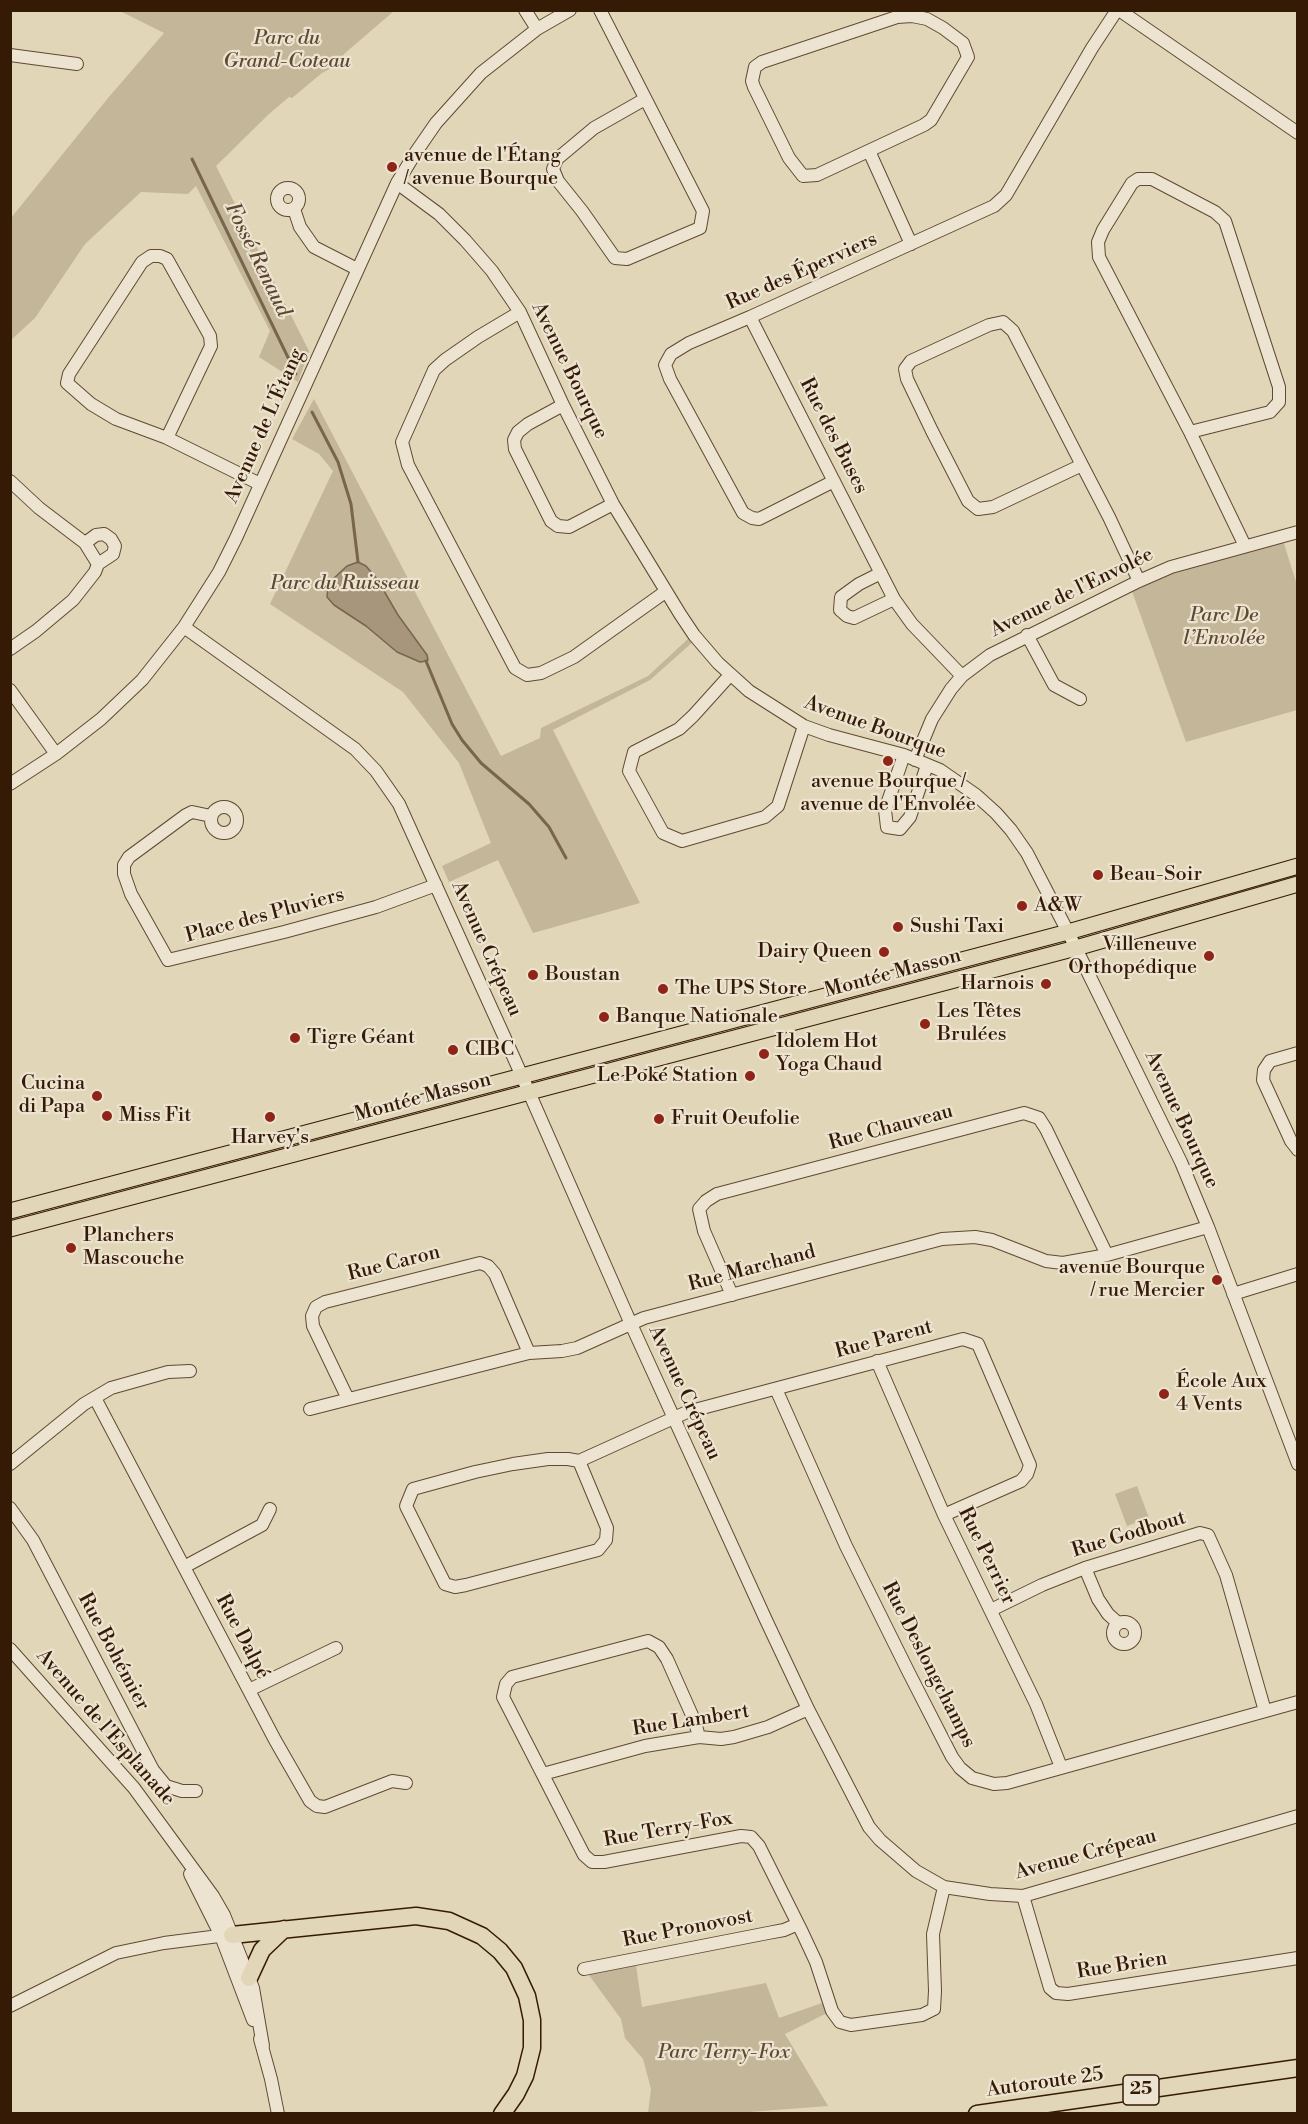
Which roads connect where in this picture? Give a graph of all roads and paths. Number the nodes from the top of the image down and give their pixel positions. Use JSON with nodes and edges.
{"nodes":[{"id":1,"x":525,"y":10,"type":"edge"},
{"id":2,"x":570,"y":10,"type":"edge"},
{"id":3,"x":600,"y":10,"type":"edge"},
{"id":4,"x":1118,"y":10,"type":"edge"},
{"id":5,"x":537,"y":29,"type":"junction"},
{"id":6,"x":10,"y":55,"type":"edge"},
{"id":7,"x":77,"y":64,"type":"dead end"},
{"id":8,"x":645,"y":99,"type":"junction"},
{"id":9,"x":1297,"y":133,"type":"edge"},
{"id":10,"x":869,"y":151,"type":"junction"},
{"id":11,"x":397,"y":183,"type":"junction"},
{"id":12,"x":294,"y":209,"type":"dead end"},
{"id":13,"x":911,"y":244,"type":"junction"},
{"id":14,"x":357,"y":269,"type":"junction"},
{"id":15,"x":520,"y":312,"type":"junction"},
{"id":16,"x":750,"y":317,"type":"junction"},
{"id":17,"x":563,"y":405,"type":"junction"},
{"id":18,"x":1190,"y":432,"type":"junction"},
{"id":19,"x":167,"y":438,"type":"junction"},
{"id":20,"x":1082,"y":465,"type":"junction"},
{"id":21,"x":10,"y":481,"type":"edge"},
{"id":22,"x":834,"y":481,"type":"junction"},
{"id":23,"x":260,"y":484,"type":"junction"},
{"id":24,"x":613,"y":504,"type":"junction"},
{"id":25,"x":1298,"y":532,"type":"edge"},
{"id":26,"x":85,"y":543,"type":"junction"},
{"id":27,"x":1245,"y":546,"type":"junction"},
{"id":28,"x":98,"y":564,"type":"junction"},
{"id":29,"x":881,"y":573,"type":"junction"},
{"id":30,"x":1139,"y":580,"type":"junction"},
{"id":31,"x":665,"y":592,"type":"junction"},
{"id":32,"x":894,"y":599,"type":"junction"},
{"id":33,"x":184,"y":627,"type":"junction"},
{"id":34,"x":1026,"y":636,"type":"junction"},
{"id":35,"x":10,"y":649,"type":"edge"},
{"id":36,"x":730,"y":675,"type":"junction"},
{"id":37,"x":962,"y":676,"type":"junction"},
{"id":38,"x":10,"y":690,"type":"edge"},
{"id":39,"x":1080,"y":699,"type":"dead end"},
{"id":40,"x":804,"y":726,"type":"junction"},
{"id":41,"x":57,"y":754,"type":"junction"},
{"id":42,"x":909,"y":757,"type":"junction"},
{"id":43,"x":927,"y":765,"type":"junction"},
{"id":44,"x":10,"y":784,"type":"edge"},
{"id":45,"x":211,"y":816,"type":"dead end"},
{"id":46,"x":1298,"y":866,"type":"edge"},
{"id":47,"x":1298,"y":884,"type":"edge"},
{"id":48,"x":436,"y":885,"type":"junction"},
{"id":49,"x":1068,"y":932,"type":"junction"},
{"id":50,"x":1076,"y":948,"type":"junction"},
{"id":51,"x":784,"y":1016,"type":"junction"},
{"id":52,"x":1298,"y":1053,"type":"edge"},
{"id":53,"x":522,"y":1076,"type":"junction"},
{"id":54,"x":528,"y":1092,"type":"junction"},
{"id":55,"x":1298,"y":1150,"type":"edge"},
{"id":56,"x":10,"y":1210,"type":"edge"},
{"id":57,"x":1208,"y":1227,"type":"junction"},
{"id":58,"x":10,"y":1229,"type":"edge"},
{"id":59,"x":1107,"y":1255,"type":"junction"},
{"id":60,"x":1298,"y":1274,"type":"edge"},
{"id":61,"x":1233,"y":1294,"type":"junction"},
{"id":62,"x":732,"y":1295,"type":"junction"},
{"id":63,"x":631,"y":1324,"type":"junction"},
{"id":64,"x":529,"y":1353,"type":"junction"},
{"id":65,"x":877,"y":1361,"type":"junction"},
{"id":66,"x":190,"y":1371,"type":"dead end"},
{"id":67,"x":776,"y":1389,"type":"junction"},
{"id":68,"x":95,"y":1398,"type":"junction"},
{"id":69,"x":348,"y":1399,"type":"junction"},
{"id":70,"x":310,"y":1409,"type":"dead end"},
{"id":71,"x":674,"y":1418,"type":"junction"},
{"id":72,"x":579,"y":1461,"type":"junction"},
{"id":73,"x":10,"y":1464,"type":"edge"},
{"id":74,"x":1298,"y":1464,"type":"edge"},
{"id":75,"x":10,"y":1508,"type":"edge"},
{"id":76,"x":270,"y":1509,"type":"dead end"},
{"id":77,"x":944,"y":1515,"type":"junction"},
{"id":78,"x":184,"y":1567,"type":"junction"},
{"id":79,"x":1085,"y":1568,"type":"junction"},
{"id":80,"x":991,"y":1610,"type":"junction"},
{"id":81,"x":1118,"y":1623,"type":"dead end"},
{"id":82,"x":336,"y":1648,"type":"dead end"},
{"id":83,"x":10,"y":1649,"type":"edge"},
{"id":84,"x":249,"y":1690,"type":"junction"},
{"id":85,"x":1298,"y":1702,"type":"edge"},
{"id":86,"x":808,"y":1709,"type":"junction"},
{"id":87,"x":1265,"y":1711,"type":"junction"},
{"id":88,"x":699,"y":1737,"type":"junction"},
{"id":89,"x":1061,"y":1767,"type":"junction"},
{"id":90,"x":543,"y":1774,"type":"junction"},
{"id":91,"x":406,"y":1783,"type":"dead end"},
{"id":92,"x":196,"y":1791,"type":"dead end"},
{"id":93,"x":1298,"y":1816,"type":"edge"},
{"id":94,"x":944,"y":1887,"type":"junction"},
{"id":95,"x":1023,"y":1896,"type":"junction"},
{"id":96,"x":798,"y":1923,"type":"junction"},
{"id":97,"x":284,"y":1929,"type":"junction"},
{"id":98,"x":226,"y":1935,"type":"junction"},
{"id":99,"x":1298,"y":1958,"type":"edge"},
{"id":100,"x":584,"y":1969,"type":"dead end"},
{"id":101,"x":249,"y":1978,"type":"junction"},
{"id":102,"x":10,"y":2006,"type":"edge"},
{"id":103,"x":262,"y":2046,"type":"junction"},
{"id":104,"x":1298,"y":2068,"type":"edge"},
{"id":105,"x":278,"y":2114,"type":"edge"},
{"id":106,"x":502,"y":2114,"type":"edge"},
{"id":107,"x":977,"y":2114,"type":"edge"}],
"edges":[{"from":1,"to":5,"type":"street"},
{"from":2,"to":5,"type":"street","name":"Avenue de L'Étang"},
{"from":3,"to":8,"type":"street"},
{"from":4,"to":9,"type":"street"},
{"from":4,"to":13,"type":"street","name":"Rue des Éperviers"},
{"from":5,"to":11,"type":"street","name":"Avenue de L'Étang"},
{"from":6,"to":7,"type":"street"},
{"from":8,"to":8,"type":"street"},
{"from":10,"to":10,"type":"street"},
{"from":10,"to":13,"type":"street"},
{"from":11,"to":14,"type":"street","name":"Avenue de L'Étang"},
{"from":11,"to":15,"type":"street","name":"Avenue Bourque"},
{"from":12,"to":14,"type":"street"},
{"from":13,"to":16,"type":"street","name":"Rue des Éperviers"},
{"from":14,"to":23,"type":"street","name":"Avenue de L'Étang"},
{"from":15,"to":17,"type":"street","name":"Avenue Bourque"},
{"from":15,"to":31,"type":"street"},
{"from":16,"to":22,"type":"street","name":"Rue des Buses"},
{"from":16,"to":22,"type":"street","name":"Rue des Éperviers"},
{"from":17,"to":24,"type":"street","name":"Avenue Bourque"},
{"from":17,"to":24,"type":"street"},
{"from":18,"to":18,"type":"street"},
{"from":18,"to":27,"type":"street"},
{"from":19,"to":19,"type":"street"},
{"from":19,"to":23,"type":"street"},
{"from":20,"to":20,"type":"street"},
{"from":20,"to":30,"type":"street"},
{"from":21,"to":26,"type":"street"},
{"from":22,"to":29,"type":"street","name":"Rue des Buses"},
{"from":23,"to":33,"type":"street","name":"Avenue de L'Étang"},
{"from":24,"to":31,"type":"street","name":"Avenue Bourque"},
{"from":25,"to":27,"type":"street","name":"Avenue de l'Envolée"},
{"from":26,"to":28,"type":"street"},
{"from":26,"to":28,"type":"street"},
{"from":27,"to":30,"type":"street","name":"Avenue de l'Envolée"},
{"from":28,"to":35,"type":"street"},
{"from":29,"to":32,"type":"street","name":"Rue des Buses"},
{"from":29,"to":32,"type":"street"},
{"from":30,"to":34,"type":"street","name":"Avenue de l'Envolée"},
{"from":31,"to":36,"type":"street","name":"Avenue Bourque"},
{"from":32,"to":37,"type":"street","name":"Rue des Buses"},
{"from":33,"to":41,"type":"street","name":"Avenue de L'Étang"},
{"from":33,"to":48,"type":"street","name":"Avenue Crépeau"},
{"from":34,"to":37,"type":"street","name":"Avenue de l'Envolée"},
{"from":34,"to":39,"type":"street"},
{"from":36,"to":40,"type":"street","name":"Avenue Bourque"},
{"from":36,"to":40,"type":"street"},
{"from":37,"to":42,"type":"street","name":"Avenue de l'Envolée"},
{"from":38,"to":41,"type":"street"},
{"from":40,"to":42,"type":"street","name":"Avenue Bourque"},
{"from":41,"to":44,"type":"street","name":"Avenue de L'Étang"},
{"from":42,"to":43,"type":"street","name":"Avenue Bourque"},
{"from":42,"to":43,"type":"street","name":"Avenue de l'Envolée"},
{"from":43,"to":49,"type":"street","name":"Avenue Bourque"},
{"from":45,"to":48,"type":"street","name":"Place des Pluviers"},
{"from":46,"to":49,"type":"main road","name":"Montée Masson"},
{"from":47,"to":50,"type":"main road","name":"Montée Masson"},
{"from":48,"to":53,"type":"street","name":"Avenue Crépeau"},
{"from":49,"to":50,"type":"street","name":"Avenue Bourque"},
{"from":49,"to":51,"type":"main road","name":"Montée Masson"},
{"from":50,"to":51,"type":"main road","name":"Montée Masson"},
{"from":50,"to":57,"type":"street","name":"Avenue Bourque"},
{"from":51,"to":53,"type":"main road","name":"Montée Masson"},
{"from":51,"to":54,"type":"main road","name":"Montée Masson"},
{"from":52,"to":55,"type":"street"},
{"from":53,"to":54,"type":"street","name":"Avenue Crépeau"},
{"from":53,"to":56,"type":"main road","name":"Montée Masson"},
{"from":54,"to":58,"type":"main road","name":"Montée Masson"},
{"from":54,"to":63,"type":"street","name":"Avenue Crépeau"},
{"from":57,"to":59,"type":"street","name":"Rue Marchand"},
{"from":57,"to":61,"type":"street","name":"Avenue Bourque"},
{"from":59,"to":62,"type":"street","name":"Rue Marchand"},
{"from":59,"to":62,"type":"street","name":"Rue Chauveau"},
{"from":60,"to":61,"type":"street"},
{"from":61,"to":74,"type":"street","name":"Avenue Bourque"},
{"from":62,"to":63,"type":"street","name":"Rue Marchand"},
{"from":63,"to":64,"type":"street","name":"Rue Marchand"},
{"from":63,"to":71,"type":"street","name":"Avenue Crépeau"},
{"from":64,"to":69,"type":"street","name":"Rue Marchand"},
{"from":64,"to":69,"type":"street","name":"Rue Caron"},
{"from":65,"to":67,"type":"street","name":"Rue Parent"},
{"from":65,"to":77,"type":"street","name":"Rue Perrier"},
{"from":65,"to":77,"type":"street","name":"Rue Parent"},
{"from":66,"to":68,"type":"street"},
{"from":67,"to":71,"type":"street","name":"Rue Parent"},
{"from":67,"to":89,"type":"street","name":"Rue Deslongchamps"},
{"from":68,"to":73,"type":"street"},
{"from":68,"to":78,"type":"street","name":"Rue Dalpé"},
{"from":69,"to":70,"type":"street","name":"Rue Marchand"},
{"from":71,"to":72,"type":"street","name":"Rue Parent"},
{"from":71,"to":86,"type":"street","name":"Avenue Crépeau"},
{"from":72,"to":72,"type":"street","name":"Rue Parent"},
{"from":75,"to":92,"type":"street","name":"Rue Bohémier"},
{"from":76,"to":78,"type":"street"},
{"from":77,"to":80,"type":"street","name":"Rue Perrier"},
{"from":78,"to":84,"type":"street","name":"Rue Dalpé"},
{"from":79,"to":80,"type":"street","name":"Rue Godbout"},
{"from":79,"to":81,"type":"street"},
{"from":79,"to":87,"type":"street","name":"Rue Godbout"},
{"from":80,"to":89,"type":"street","name":"Rue Perrier"},
{"from":82,"to":84,"type":"street"},
{"from":83,"to":98,"type":"street","name":"Avenue de l'Esplanade"},
{"from":84,"to":91,"type":"street","name":"Rue Dalpé"},
{"from":85,"to":87,"type":"street","name":"Rue Deslongchamps"},
{"from":86,"to":88,"type":"street","name":"Rue Lambert"},
{"from":86,"to":94,"type":"street","name":"Avenue Crépeau"},
{"from":87,"to":89,"type":"street","name":"Rue Deslongchamps"},
{"from":88,"to":90,"type":"street","name":"Rue Lambert"},
{"from":88,"to":90,"type":"street","name":"Rue Terry-Fox"},
{"from":90,"to":96,"type":"street","name":"Rue Terry-Fox"},
{"from":93,"to":95,"type":"street","name":"Avenue Crépeau"},
{"from":94,"to":95,"type":"street","name":"Avenue Crépeau"},
{"from":94,"to":96,"type":"street","name":"Rue Terry-Fox"},
{"from":95,"to":99,"type":"street","name":"Rue Brien"},
{"from":96,"to":100,"type":"street","name":"Rue Pronovost"},
{"from":97,"to":98,"type":"highway"},
{"from":97,"to":101,"type":"highway"},
{"from":97,"to":106,"type":"highway"},
{"from":98,"to":101,"type":"street","name":"Avenue de l'Esplanade"},
{"from":98,"to":102,"type":"street"},
{"from":98,"to":103,"type":"street","name":"Avenue de l'Esplanade"},
{"from":101,"to":103,"type":"street","name":"Avenue de l'Esplanade"},
{"from":103,"to":105,"type":"street","name":"Avenue de l'Esplanade"},
{"from":104,"to":107,"type":"highway","name":"Autoroute 25","number":"25"}]}
